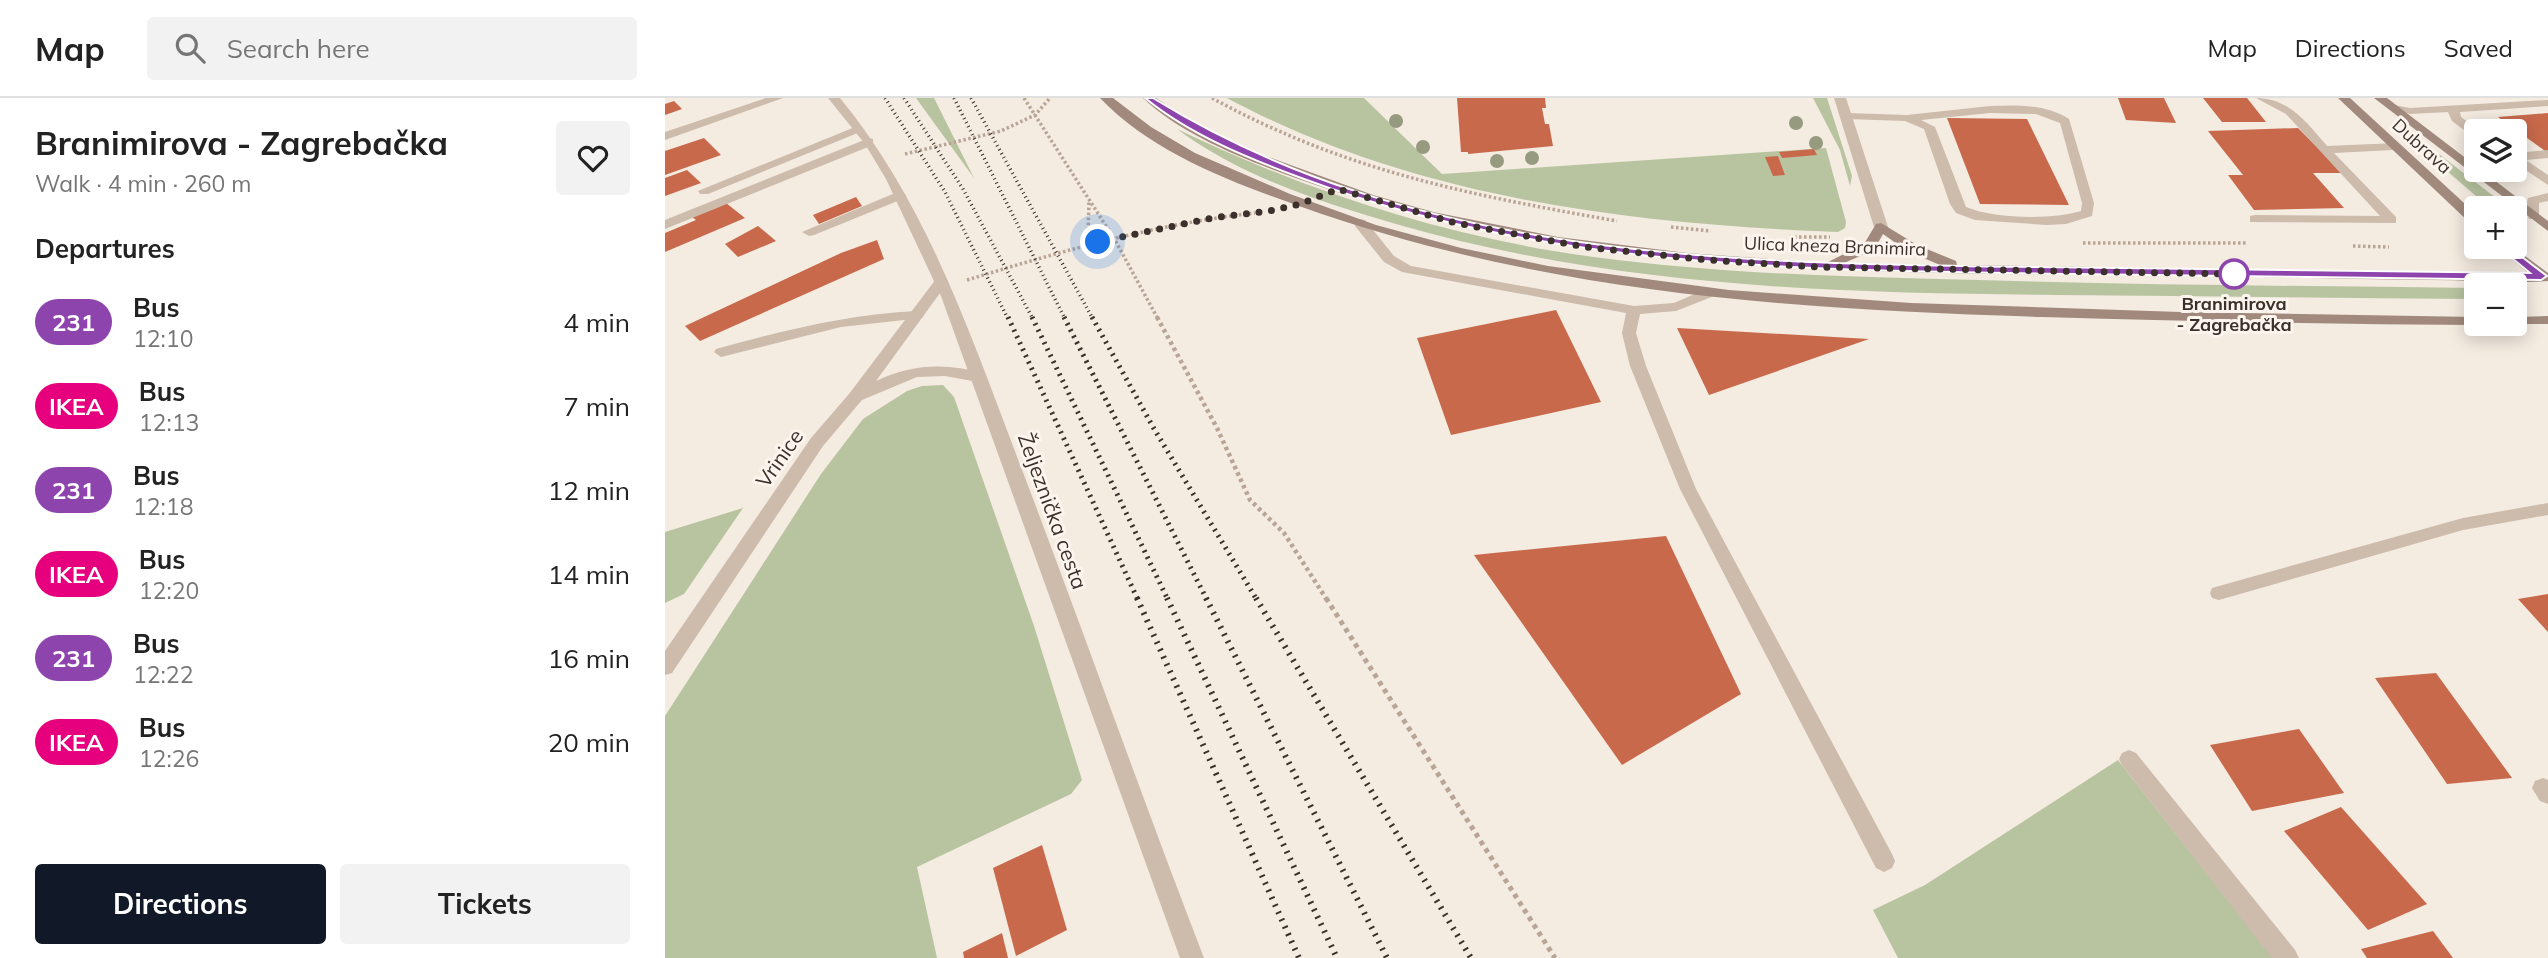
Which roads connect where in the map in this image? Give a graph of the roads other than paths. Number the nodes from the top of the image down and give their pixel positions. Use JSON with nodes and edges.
{"nodes":[{"id":1,"x":777,"y":98,"type":"edge"},
{"id":2,"x":834,"y":98,"type":"edge"},
{"id":3,"x":1106,"y":98,"type":"edge"},
{"id":4,"x":1149,"y":98,"type":"edge"},
{"id":5,"x":1840,"y":98,"type":"edge"},
{"id":6,"x":2262,"y":98,"type":"edge"},
{"id":7,"x":2344,"y":98,"type":"edge"},
{"id":8,"x":2380,"y":98,"type":"edge"},
{"id":9,"x":2444,"y":98,"type":"edge"},
{"id":10,"x":2548,"y":103,"type":"edge"},
{"id":11,"x":2040,"y":104,"type":"edge"},
{"id":12,"x":2394,"y":108,"type":"junction"},
{"id":13,"x":2457,"y":108,"type":"junction"},
{"id":14,"x":1847,"y":116,"type":"junction"},
{"id":15,"x":1907,"y":118,"type":"junction"},
{"id":16,"x":2464,"y":125,"type":"edge"},
{"id":17,"x":665,"y":136,"type":"edge"},
{"id":18,"x":864,"y":136,"type":"junction"},
{"id":19,"x":2393,"y":146,"type":"junction"},
{"id":20,"x":2324,"y":150,"type":"junction"},
{"id":21,"x":2548,"y":154,"type":"edge"},
{"id":22,"x":2527,"y":156,"type":"edge"},
{"id":23,"x":2527,"y":166,"type":"edge"},
{"id":24,"x":2548,"y":181,"type":"edge"},
{"id":25,"x":704,"y":191,"type":"dead end"},
{"id":26,"x":901,"y":195,"type":"junction"},
{"id":27,"x":2548,"y":197,"type":"edge"},
{"id":28,"x":2464,"y":210,"type":"edge"},
{"id":29,"x":2534,"y":216,"type":"junction"},
{"id":30,"x":2255,"y":219,"type":"dead end"},
{"id":31,"x":1360,"y":223,"type":"junction"},
{"id":32,"x":665,"y":225,"type":"edge"},
{"id":33,"x":1881,"y":227,"type":"junction"},
{"id":34,"x":2548,"y":227,"type":"edge"},
{"id":35,"x":809,"y":232,"type":"dead end"},
{"id":36,"x":2521,"y":259,"type":"edge"},
{"id":37,"x":1818,"y":267,"type":"junction"},
{"id":38,"x":1979,"y":270,"type":"junction"},
{"id":39,"x":2546,"y":278,"type":"edge"},
{"id":40,"x":942,"y":285,"type":"junction"},
{"id":41,"x":1709,"y":293,"type":"junction"},
{"id":42,"x":1634,"y":310,"type":"junction"},
{"id":43,"x":917,"y":315,"type":"junction"},
{"id":44,"x":2548,"y":320,"type":"edge"},
{"id":45,"x":2464,"y":321,"type":"edge"},
{"id":46,"x":2527,"y":321,"type":"edge"},
{"id":47,"x":721,"y":352,"type":"dead end"},
{"id":48,"x":978,"y":377,"type":"junction"},
{"id":49,"x":855,"y":398,"type":"junction"},
{"id":50,"x":2548,"y":509,"type":"edge"},
{"id":51,"x":2219,"y":593,"type":"dead end"},
{"id":52,"x":665,"y":667,"type":"edge"},
{"id":53,"x":2129,"y":759,"type":"dead end"},
{"id":54,"x":1884,"y":861,"type":"dead end"},
{"id":55,"x":1192,"y":958,"type":"edge"},
{"id":56,"x":2287,"y":958,"type":"edge"}],
"edges":[{"from":1,"to":17,"type":"street"},
{"from":2,"to":18,"type":"street","name":"Željeznička cesta"},
{"from":3,"to":31,"type":"main road"},
{"from":4,"to":37,"type":"main road","name":"Ulica kneza Branimira"},
{"from":5,"to":14,"type":"street"},
{"from":6,"to":20,"type":"street"},
{"from":7,"to":19,"type":"main road","name":"Dubrava"},
{"from":8,"to":12,"type":"main road"},
{"from":9,"to":13,"type":"street"},
{"from":10,"to":13,"type":"street"},
{"from":11,"to":15,"type":"street"},
{"from":11,"to":15,"type":"street"},
{"from":12,"to":13,"type":"street"},
{"from":12,"to":29,"type":"main road"},
{"from":13,"to":16,"type":"street"},
{"from":14,"to":15,"type":"street"},
{"from":14,"to":33,"type":"street"},
{"from":18,"to":25,"type":"street"},
{"from":18,"to":26,"type":"street","name":"Željeznička cesta"},
{"from":18,"to":32,"type":"street"},
{"from":19,"to":20,"type":"street"},
{"from":19,"to":28,"type":"main road","name":"Dubrava"},
{"from":20,"to":30,"type":"street"},
{"from":21,"to":22,"type":"street"},
{"from":23,"to":24,"type":"street"},
{"from":26,"to":35,"type":"street"},
{"from":26,"to":40,"type":"street","name":"Željeznička cesta"},
{"from":27,"to":29,"type":"street"},
{"from":29,"to":34,"type":"main road"},
{"from":31,"to":41,"type":"main road"},
{"from":31,"to":42,"type":"street"},
{"from":33,"to":37,"type":"main road"},
{"from":33,"to":38,"type":"main road"},
{"from":36,"to":39,"type":"main road"},
{"from":37,"to":38,"type":"main road","name":"Ulica kneza Branimira"},
{"from":38,"to":39,"type":"main road","name":"Ulica kneza Branimira"},
{"from":40,"to":43,"type":"street","name":"Vrinice"},
{"from":40,"to":48,"type":"street","name":"Željeznička cesta"},
{"from":41,"to":42,"type":"street"},
{"from":41,"to":45,"type":"main road"},
{"from":42,"to":54,"type":"street"},
{"from":43,"to":47,"type":"street"},
{"from":43,"to":49,"type":"street","name":"Vrinice"},
{"from":44,"to":46,"type":"main road"},
{"from":48,"to":49,"type":"street"},
{"from":48,"to":55,"type":"street","name":"Željeznička cesta"},
{"from":49,"to":52,"type":"street","name":"Vrinice"},
{"from":50,"to":51,"type":"street"},
{"from":53,"to":56,"type":"street"}]}
